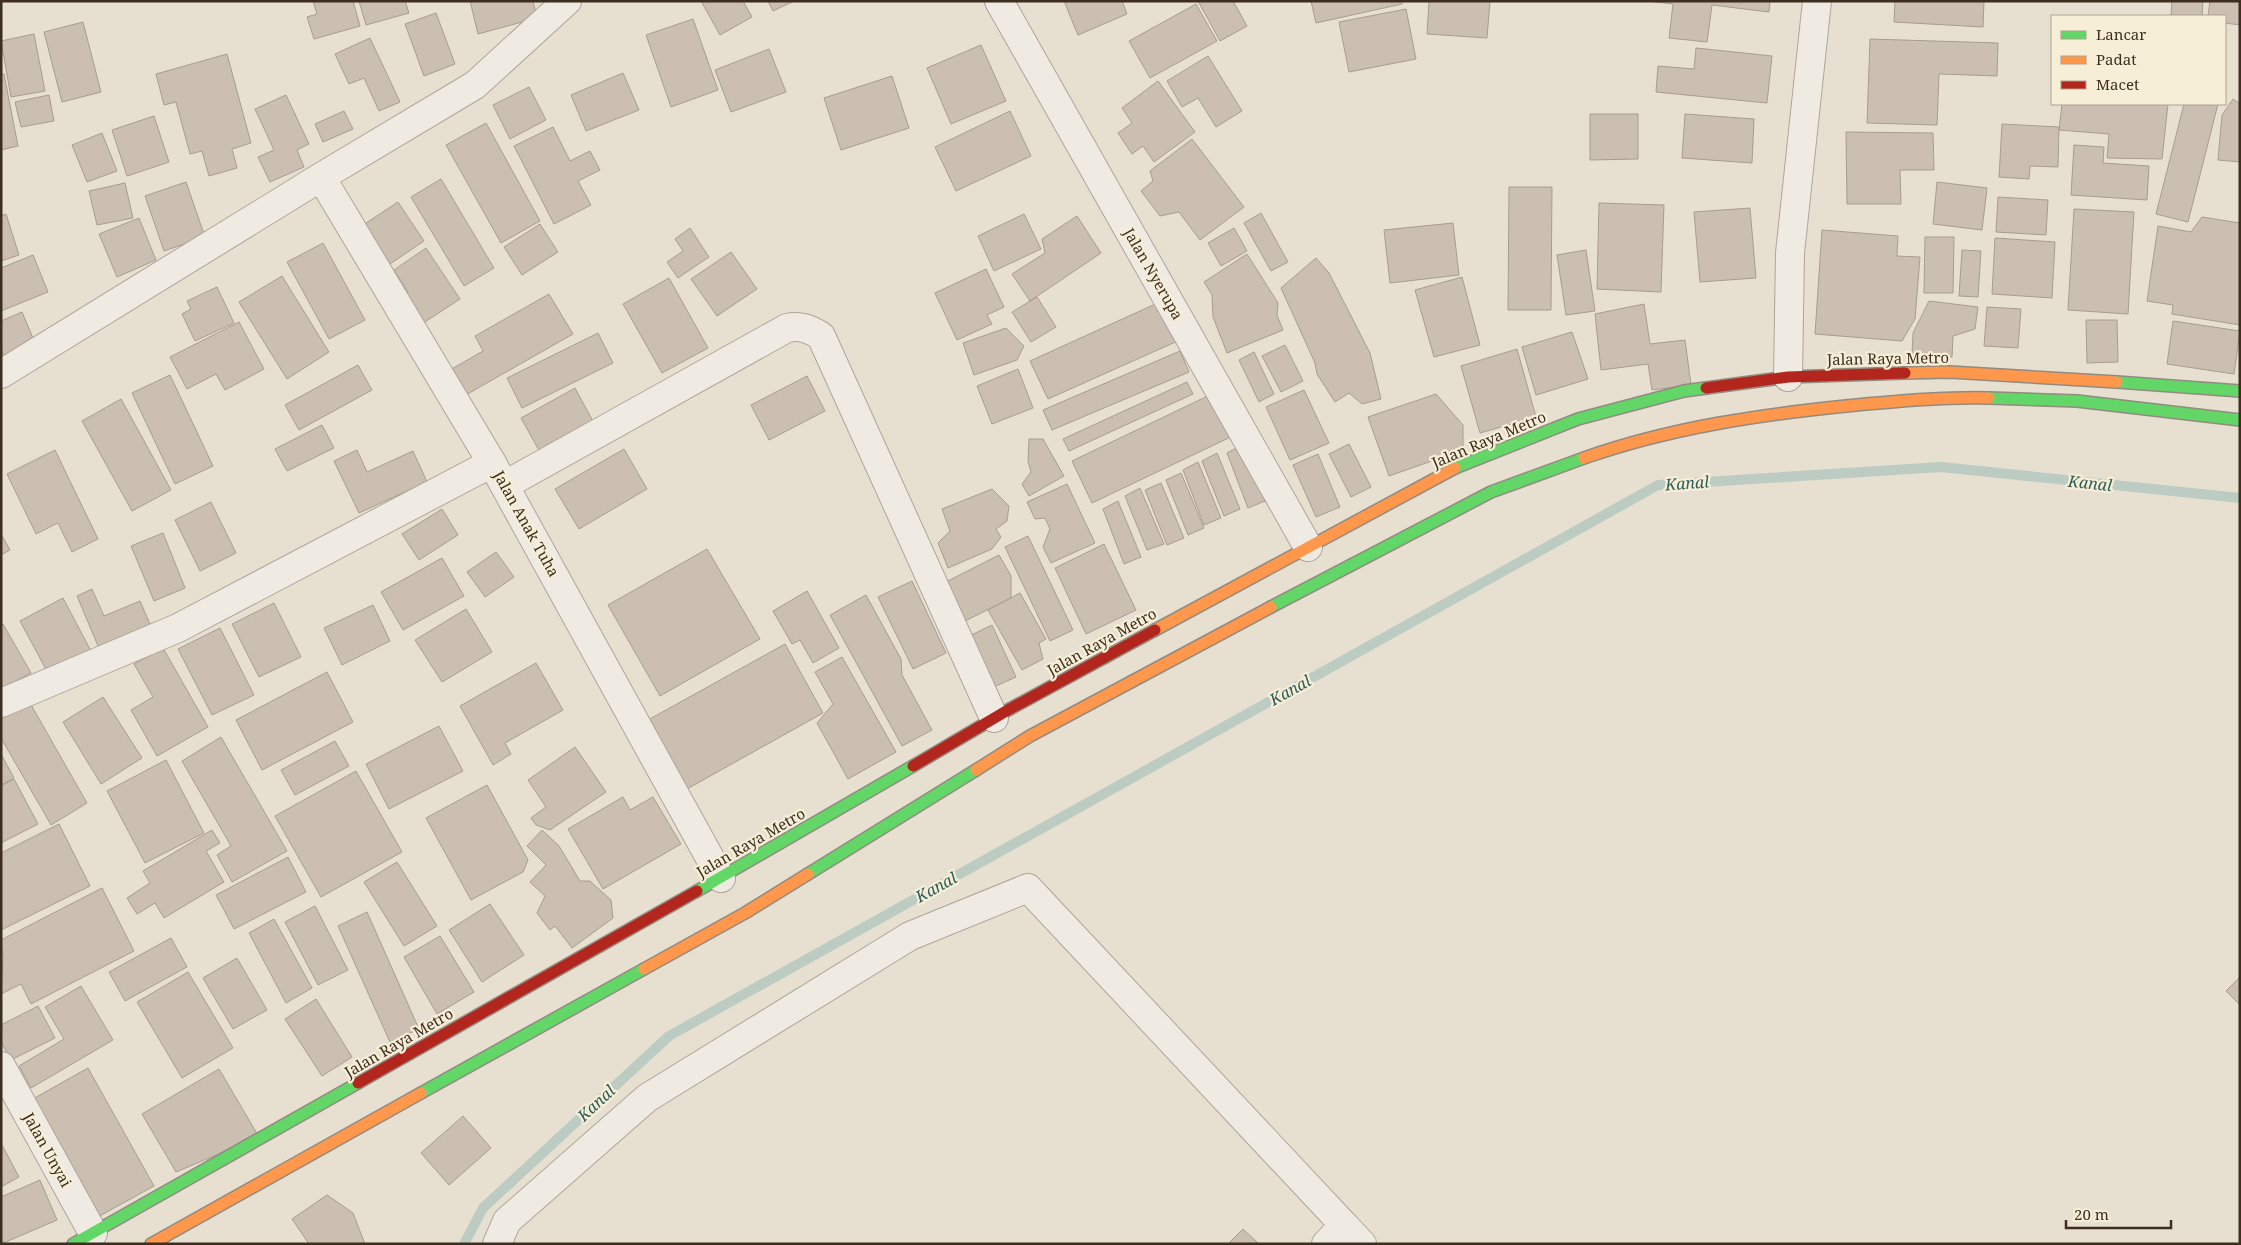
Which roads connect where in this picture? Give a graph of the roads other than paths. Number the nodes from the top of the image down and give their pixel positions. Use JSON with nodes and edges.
{"nodes":[{"id":1,"x":567,"y":1,"type":"edge"},
{"id":2,"x":998,"y":1,"type":"edge"},
{"id":3,"x":1817,"y":1,"type":"edge"},
{"id":4,"x":322,"y":177,"type":"junction"},
{"id":5,"x":1,"y":374,"type":"edge"},
{"id":6,"x":1788,"y":377,"type":"junction"},
{"id":7,"x":2240,"y":391,"type":"edge"},
{"id":8,"x":2240,"y":420,"type":"edge"},
{"id":9,"x":498,"y":474,"type":"junction"},
{"id":10,"x":1308,"y":547,"type":"junction"},
{"id":11,"x":1,"y":703,"type":"edge"},
{"id":12,"x":994,"y":718,"type":"junction"},
{"id":13,"x":721,"y":878,"type":"junction"},
{"id":14,"x":1,"y":1066,"type":"edge"},
{"id":15,"x":83,"y":1238,"type":"edge"},
{"id":16,"x":1344,"y":1238,"type":"edge"},
{"id":17,"x":151,"y":1244,"type":"edge"},
{"id":18,"x":497,"y":1244,"type":"edge"}],
"edges":[{"from":1,"to":4,"type":"street"},
{"from":2,"to":10,"type":"street","name":"Jalan Nyerupa"},
{"from":3,"to":6,"type":"street"},
{"from":4,"to":5,"type":"street"},
{"from":4,"to":9,"type":"street","name":"Jalan Anak Tuha"},
{"from":6,"to":7,"type":"highway","name":"Jalan Raya Metro"},
{"from":6,"to":10,"type":"highway","name":"Jalan Raya Metro"},
{"from":8,"to":17,"type":"highway"},
{"from":9,"to":11,"type":"street"},
{"from":9,"to":12,"type":"street"},
{"from":9,"to":13,"type":"street","name":"Jalan Anak Tuha"},
{"from":10,"to":12,"type":"highway","name":"Jalan Raya Metro"},
{"from":12,"to":13,"type":"highway","name":"Jalan Raya Metro"},
{"from":13,"to":15,"type":"highway","name":"Jalan Raya Metro"},
{"from":14,"to":15,"type":"street","name":"Jalan Unyai"},
{"from":16,"to":18,"type":"street"}]}
